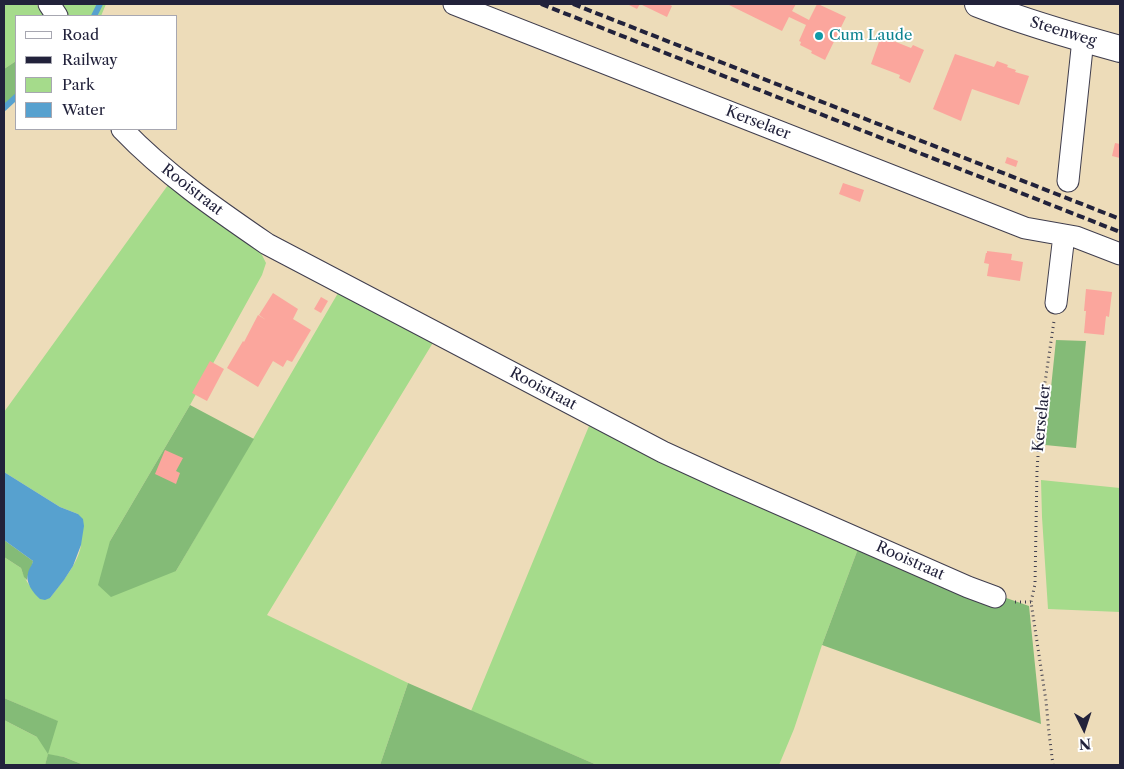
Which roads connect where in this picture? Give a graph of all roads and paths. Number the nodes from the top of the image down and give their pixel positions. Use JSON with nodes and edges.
{"nodes":[{"id":1,"x":49,"y":4,"type":"edge"},
{"id":2,"x":454,"y":4,"type":"edge"},
{"id":3,"x":978,"y":4,"type":"edge"},
{"id":4,"x":56,"y":15,"type":"edge"},
{"id":5,"x":1083,"y":39,"type":"junction"},
{"id":6,"x":1120,"y":49,"type":"edge"},
{"id":7,"x":123,"y":130,"type":"edge"},
{"id":8,"x":1068,"y":181,"type":"dead end"},
{"id":9,"x":1064,"y":235,"type":"junction"},
{"id":10,"x":1120,"y":254,"type":"edge"},
{"id":11,"x":1056,"y":304,"type":"joint"},
{"id":12,"x":995,"y":597,"type":"dead end"},
{"id":13,"x":1053,"y":765,"type":"edge"}],
"edges":[{"from":1,"to":4,"type":"street"},
{"from":2,"to":9,"type":"street","name":"Kerselaer"},
{"from":3,"to":5,"type":"main road","name":"Steenweg"},
{"from":5,"to":6,"type":"main road","name":"Steenweg"},
{"from":5,"to":8,"type":"street"},
{"from":7,"to":12,"type":"street","name":"Rooistraat"},
{"from":9,"to":10,"type":"street","name":"Kerselaer"},
{"from":9,"to":11,"type":"street"},
{"from":11,"to":13,"type":"path","name":"Kerselaer"}]}
